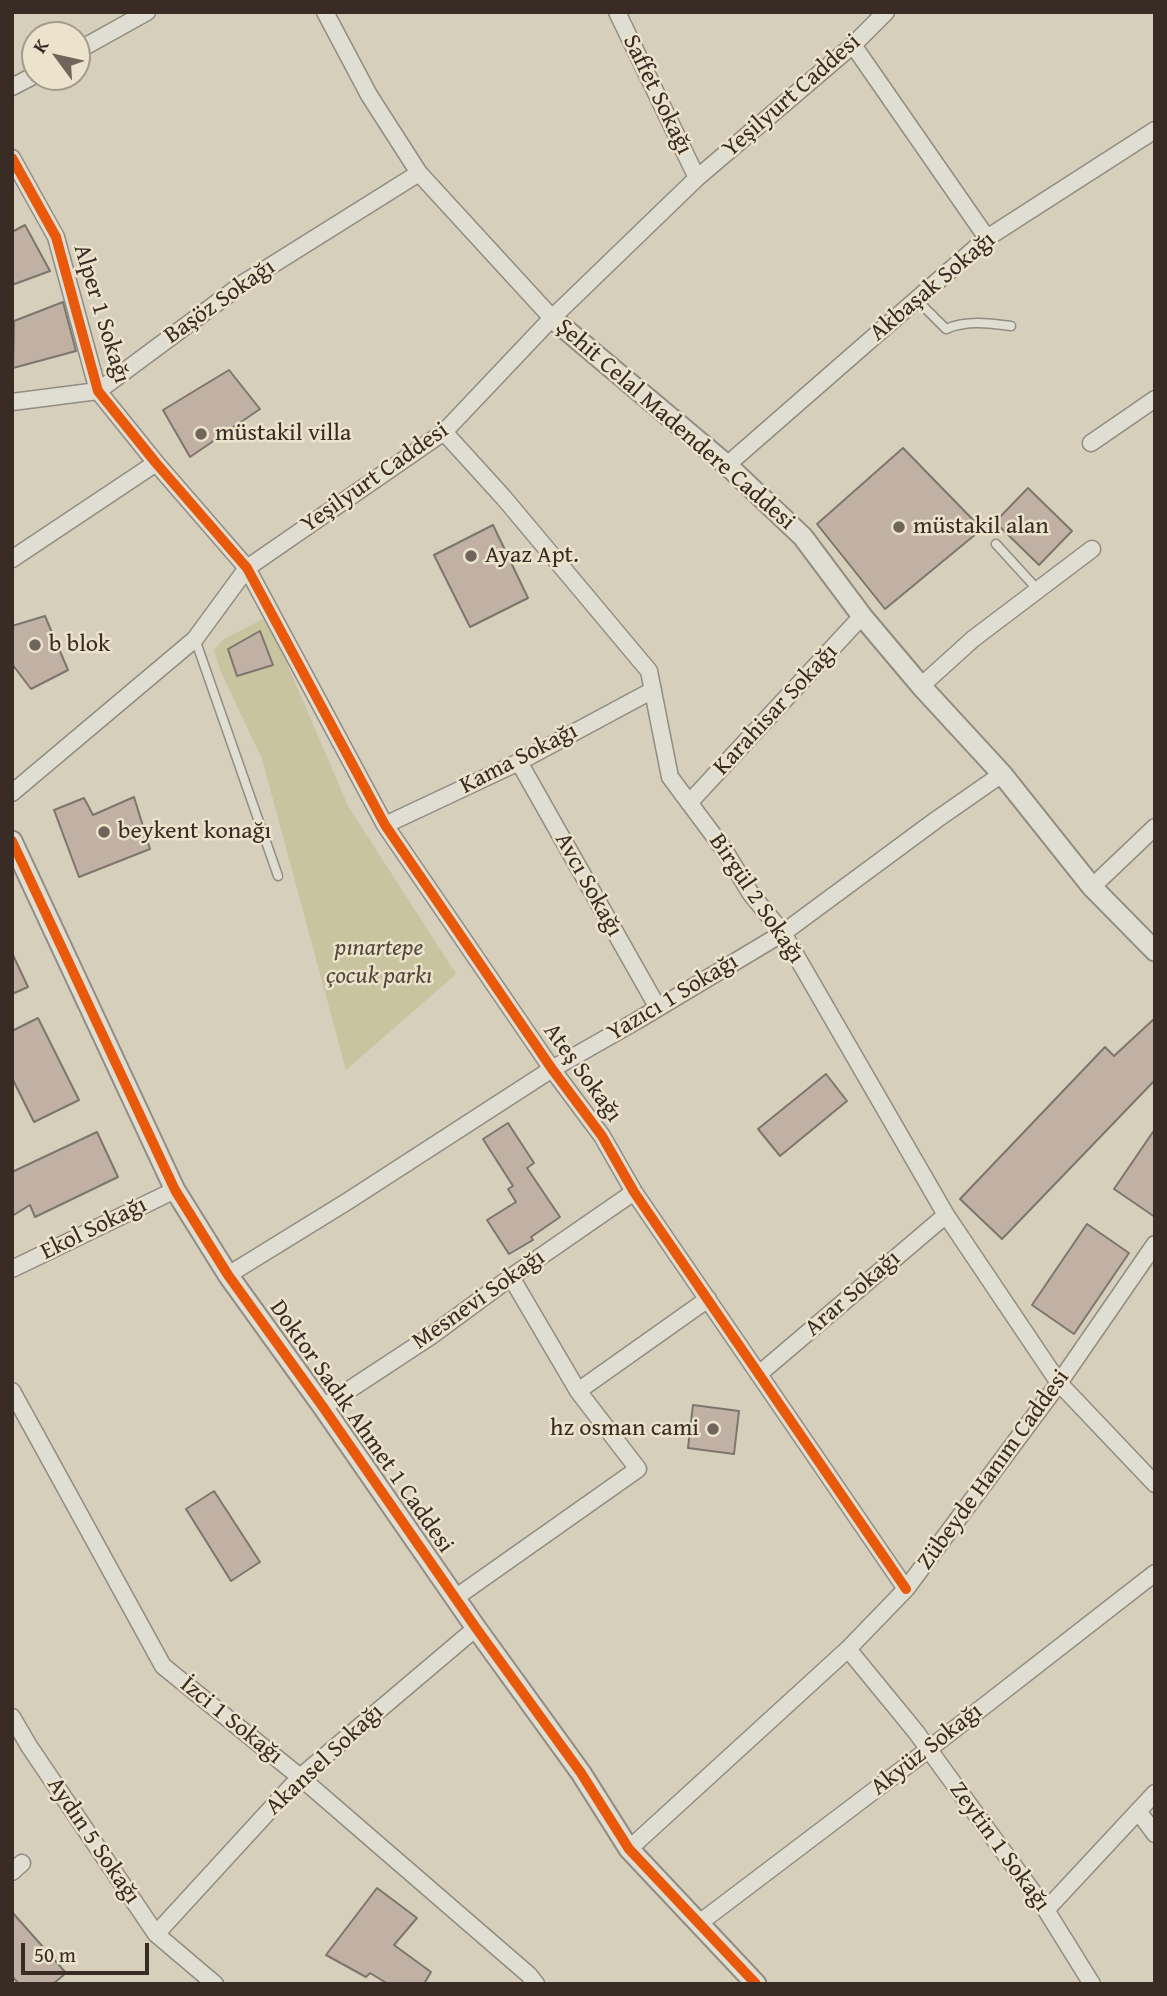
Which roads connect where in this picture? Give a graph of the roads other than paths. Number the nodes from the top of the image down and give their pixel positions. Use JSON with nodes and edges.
{"nodes":[{"id":1,"x":147,"y":12,"type":"edge"},
{"id":2,"x":325,"y":12,"type":"edge"},
{"id":3,"x":617,"y":12,"type":"edge"},
{"id":4,"x":886,"y":12,"type":"edge"},
{"id":5,"x":91,"y":43,"type":"edge"},
{"id":6,"x":853,"y":45,"type":"junction"},
{"id":7,"x":1155,"y":130,"type":"edge"},
{"id":8,"x":12,"y":158,"type":"edge"},
{"id":9,"x":419,"y":173,"type":"junction"},
{"id":10,"x":697,"y":177,"type":"junction"},
{"id":11,"x":988,"y":237,"type":"junction"},
{"id":12,"x":916,"y":299,"type":"junction"},
{"id":13,"x":552,"y":318,"type":"junction"},
{"id":14,"x":1011,"y":326,"type":"dead end"},
{"id":15,"x":98,"y":391,"type":"junction"},
{"id":16,"x":1155,"y":399,"type":"edge"},
{"id":17,"x":12,"y":402,"type":"edge"},
{"id":18,"x":444,"y":432,"type":"junction"},
{"id":19,"x":1091,"y":443,"type":"dead end"},
{"id":20,"x":156,"y":463,"type":"junction"},
{"id":21,"x":727,"y":465,"type":"junction"},
{"id":22,"x":996,"y":544,"type":"dead end"},
{"id":23,"x":1092,"y":549,"type":"dead end"},
{"id":24,"x":12,"y":559,"type":"edge"},
{"id":25,"x":247,"y":568,"type":"junction"},
{"id":26,"x":1038,"y":590,"type":"junction"},
{"id":27,"x":862,"y":616,"type":"junction"},
{"id":28,"x":195,"y":639,"type":"junction"},
{"id":29,"x":921,"y":686,"type":"junction"},
{"id":30,"x":653,"y":690,"type":"junction"},
{"id":31,"x":519,"y":762,"type":"junction"},
{"id":32,"x":1002,"y":774,"type":"junction"},
{"id":33,"x":12,"y":793,"type":"edge"},
{"id":34,"x":689,"y":803,"type":"junction"},
{"id":35,"x":385,"y":825,"type":"junction"},
{"id":36,"x":1155,"y":827,"type":"edge"},
{"id":37,"x":12,"y":841,"type":"edge"},
{"id":38,"x":278,"y":876,"type":"dead end"},
{"id":39,"x":1092,"y":887,"type":"junction"},
{"id":40,"x":783,"y":933,"type":"junction"},
{"id":41,"x":1155,"y":951,"type":"edge"},
{"id":42,"x":658,"y":1008,"type":"junction"},
{"id":43,"x":552,"y":1069,"type":"junction"},
{"id":44,"x":175,"y":1190,"type":"junction"},
{"id":45,"x":634,"y":1192,"type":"junction"},
{"id":46,"x":946,"y":1214,"type":"junction"},
{"id":47,"x":1155,"y":1244,"type":"edge"},
{"id":48,"x":1149,"y":1265,"type":"edge"},
{"id":49,"x":12,"y":1269,"type":"edge"},
{"id":50,"x":228,"y":1275,"type":"junction"},
{"id":51,"x":511,"y":1277,"type":"junction"},
{"id":52,"x":708,"y":1299,"type":"junction"},
{"id":53,"x":759,"y":1374,"type":"junction"},
{"id":54,"x":1059,"y":1383,"type":"junction"},
{"id":55,"x":12,"y":1391,"type":"edge"},
{"id":56,"x":578,"y":1391,"type":"junction"},
{"id":57,"x":323,"y":1406,"type":"junction"},
{"id":58,"x":16,"y":1410,"type":"edge"},
{"id":59,"x":1155,"y":1484,"type":"edge"},
{"id":60,"x":1155,"y":1573,"type":"edge"},
{"id":61,"x":906,"y":1589,"type":"junction"},
{"id":62,"x":455,"y":1598,"type":"junction"},
{"id":63,"x":476,"y":1628,"type":"junction"},
{"id":64,"x":848,"y":1649,"type":"junction"},
{"id":65,"x":12,"y":1717,"type":"edge"},
{"id":66,"x":929,"y":1749,"type":"junction"},
{"id":67,"x":300,"y":1777,"type":"junction"},
{"id":68,"x":1155,"y":1793,"type":"edge"},
{"id":69,"x":1138,"y":1811,"type":"junction"},
{"id":70,"x":1155,"y":1833,"type":"edge"},
{"id":71,"x":629,"y":1849,"type":"junction"},
{"id":72,"x":1046,"y":1910,"type":"junction"},
{"id":73,"x":698,"y":1924,"type":"junction"},
{"id":74,"x":156,"y":1934,"type":"junction"},
{"id":75,"x":215,"y":1984,"type":"edge"},
{"id":76,"x":536,"y":1984,"type":"edge"},
{"id":77,"x":756,"y":1984,"type":"edge"},
{"id":78,"x":1092,"y":1984,"type":"edge"}],
"edges":[{"from":1,"to":5,"type":"street"},
{"from":2,"to":9,"type":"street","name":"Şehit Celal Madendere Caddesi"},
{"from":3,"to":10,"type":"street","name":"Saffet Sokağı"},
{"from":4,"to":6,"type":"street","name":"Yeşilyurt Caddesi"},
{"from":6,"to":10,"type":"street","name":"Yeşilyurt Caddesi"},
{"from":6,"to":11,"type":"street"},
{"from":7,"to":11,"type":"street","name":"Akbaşak Sokağı"},
{"from":8,"to":15,"type":"street","name":"Alper 1 Sokağı"},
{"from":9,"to":13,"type":"street","name":"Şehit Celal Madendere Caddesi"},
{"from":9,"to":15,"type":"street","name":"Başöz Sokağı"},
{"from":10,"to":13,"type":"street","name":"Yeşilyurt Caddesi"},
{"from":11,"to":12,"type":"street","name":"Akbaşak Sokağı"},
{"from":12,"to":14,"type":"lane"},
{"from":12,"to":21,"type":"street","name":"Akbaşak Sokağı"},
{"from":13,"to":18,"type":"street","name":"Yeşilyurt Caddesi"},
{"from":13,"to":21,"type":"street","name":"Şehit Celal Madendere Caddesi"},
{"from":15,"to":17,"type":"street","name":"Başöz Sokağı"},
{"from":15,"to":20,"type":"street","name":"Alper 1 Sokağı"},
{"from":16,"to":19,"type":"street"},
{"from":18,"to":25,"type":"street","name":"Yeşilyurt Caddesi"},
{"from":18,"to":30,"type":"street","name":"Birgül 2 Sokağı"},
{"from":20,"to":24,"type":"street"},
{"from":20,"to":25,"type":"street","name":"Alper 1 Sokağı"},
{"from":21,"to":27,"type":"street","name":"Şehit Celal Madendere Caddesi"},
{"from":22,"to":26,"type":"lane"},
{"from":23,"to":26,"type":"street"},
{"from":25,"to":28,"type":"street","name":"Yeşilyurt Caddesi"},
{"from":25,"to":35,"type":"street","name":"Ateş Sokağı"},
{"from":26,"to":29,"type":"street"},
{"from":27,"to":29,"type":"street","name":"Şehit Celal Madendere Caddesi"},
{"from":27,"to":34,"type":"street","name":"Karahisar Sokağı"},
{"from":28,"to":33,"type":"street","name":"Yeşilyurt Caddesi"},
{"from":28,"to":38,"type":"lane"},
{"from":29,"to":32,"type":"street","name":"Şehit Celal Madendere Caddesi"},
{"from":30,"to":31,"type":"street","name":"Kama Sokağı"},
{"from":30,"to":34,"type":"street","name":"Birgül 2 Sokağı"},
{"from":31,"to":35,"type":"street","name":"Kama Sokağı"},
{"from":31,"to":42,"type":"street","name":"Avcı Sokağı"},
{"from":32,"to":39,"type":"street","name":"Şehit Celal Madendere Caddesi"},
{"from":32,"to":40,"type":"street","name":"Yazıcı 1 Sokağı"},
{"from":34,"to":40,"type":"street","name":"Birgül 2 Sokağı"},
{"from":35,"to":43,"type":"street","name":"Ateş Sokağı"},
{"from":36,"to":39,"type":"street"},
{"from":37,"to":44,"type":"street","name":"Doktor Sadık Ahmet 1 Caddesi"},
{"from":39,"to":41,"type":"street","name":"Şehit Celal Madendere Caddesi"},
{"from":40,"to":42,"type":"street","name":"Yazıcı 1 Sokağı"},
{"from":40,"to":46,"type":"street","name":"Birgül 2 Sokağı"},
{"from":42,"to":43,"type":"street","name":"Yazıcı 1 Sokağı"},
{"from":43,"to":45,"type":"street","name":"Ateş Sokağı"},
{"from":43,"to":50,"type":"street","name":"Yazıcı 1 Sokağı"},
{"from":44,"to":49,"type":"street","name":"Ekol Sokağı"},
{"from":44,"to":50,"type":"street","name":"Doktor Sadık Ahmet 1 Caddesi"},
{"from":45,"to":51,"type":"street","name":"Mesnevi Sokağı"},
{"from":45,"to":52,"type":"street","name":"Ateş Sokağı"},
{"from":46,"to":53,"type":"street","name":"Arar Sokağı"},
{"from":46,"to":54,"type":"street","name":"Birgül 2 Sokağı"},
{"from":47,"to":48,"type":"street","name":"Zübeyde Hanım Caddesi"},
{"from":48,"to":54,"type":"street","name":"Zübeyde Hanım Caddesi"},
{"from":50,"to":57,"type":"street","name":"Doktor Sadık Ahmet 1 Caddesi"},
{"from":51,"to":56,"type":"street"},
{"from":51,"to":57,"type":"street","name":"Mesnevi Sokağı"},
{"from":52,"to":53,"type":"street","name":"Ateş Sokağı"},
{"from":52,"to":56,"type":"street"},
{"from":53,"to":61,"type":"street","name":"Ateş Sokağı"},
{"from":54,"to":59,"type":"street","name":"Birgül 2 Sokağı"},
{"from":54,"to":61,"type":"street","name":"Zübeyde Hanım Caddesi"},
{"from":55,"to":58,"type":"street","name":"İzci 1 Sokağı"},
{"from":56,"to":62,"type":"street"},
{"from":57,"to":62,"type":"street","name":"Doktor Sadık Ahmet 1 Caddesi"},
{"from":58,"to":67,"type":"street","name":"İzci 1 Sokağı"},
{"from":60,"to":66,"type":"street","name":"Akyüz Sokağı"},
{"from":61,"to":64,"type":"street","name":"Zübeyde Hanım Caddesi"},
{"from":62,"to":63,"type":"street","name":"Doktor Sadık Ahmet 1 Caddesi"},
{"from":63,"to":67,"type":"street","name":"Akansel Sokağı"},
{"from":63,"to":71,"type":"street","name":"Doktor Sadık Ahmet 1 Caddesi"},
{"from":64,"to":66,"type":"street","name":"Zeytin 1 Sokağı"},
{"from":64,"to":71,"type":"street","name":"Zübeyde Hanım Caddesi"},
{"from":65,"to":74,"type":"street","name":"Aydın 5 Sokağı"},
{"from":66,"to":72,"type":"street","name":"Zeytin 1 Sokağı"},
{"from":66,"to":73,"type":"street","name":"Akyüz Sokağı"},
{"from":67,"to":74,"type":"street","name":"Akansel Sokağı"},
{"from":67,"to":76,"type":"street","name":"İzci 1 Sokağı"},
{"from":68,"to":69,"type":"street"},
{"from":69,"to":70,"type":"street"},
{"from":69,"to":72,"type":"street"},
{"from":71,"to":73,"type":"street","name":"Doktor Sadık Ahmet 1 Caddesi"},
{"from":72,"to":78,"type":"street","name":"Zeytin 1 Sokağı"},
{"from":73,"to":77,"type":"street","name":"Doktor Sadık Ahmet 1 Caddesi"},
{"from":74,"to":75,"type":"street","name":"Aydın 5 Sokağı"}]}
